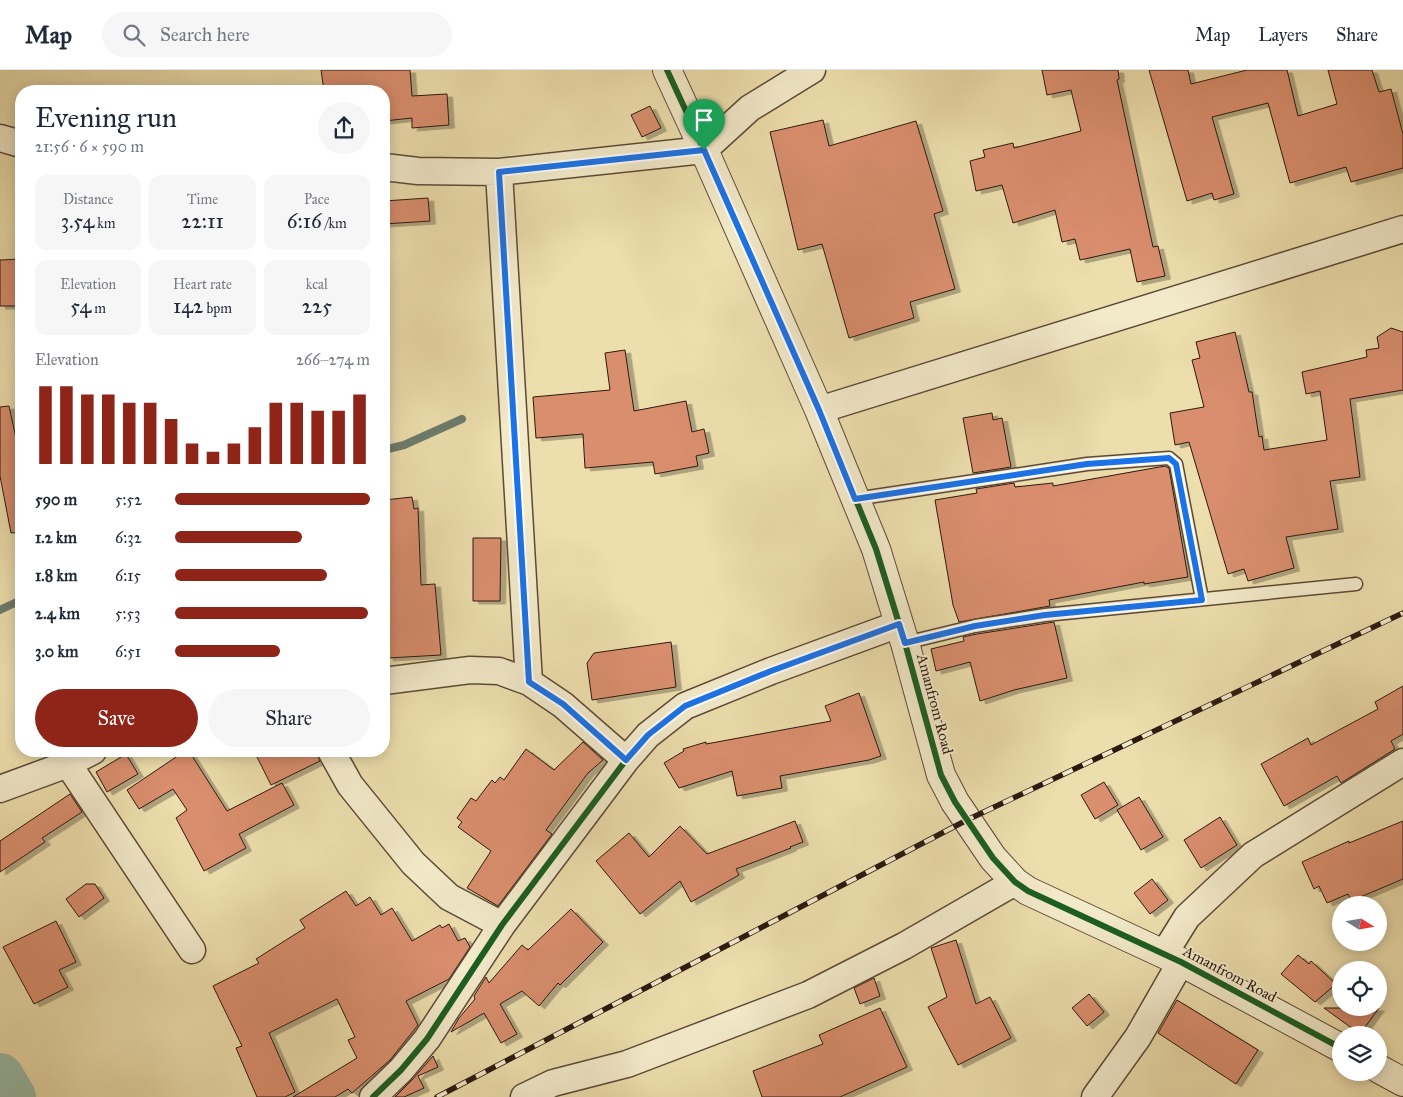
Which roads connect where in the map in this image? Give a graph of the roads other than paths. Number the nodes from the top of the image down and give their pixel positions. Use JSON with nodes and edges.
{"nodes":[{"id":1,"x":667,"y":70,"type":"edge"},
{"id":2,"x":812,"y":70,"type":"edge"},
{"id":3,"x":0,"y":138,"type":"edge"},
{"id":4,"x":15,"y":142,"type":"edge"},
{"id":5,"x":704,"y":150,"type":"junction"},
{"id":6,"x":390,"y":168,"type":"edge"},
{"id":7,"x":499,"y":172,"type":"junction"},
{"id":8,"x":1403,"y":229,"type":"edge"},
{"id":9,"x":819,"y":410,"type":"junction"},
{"id":10,"x":855,"y":499,"type":"junction"},
{"id":11,"x":1356,"y":584,"type":"dead end"},
{"id":12,"x":1202,"y":600,"type":"junction"},
{"id":13,"x":902,"y":633,"type":"junction"},
{"id":14,"x":390,"y":680,"type":"edge"},
{"id":15,"x":529,"y":682,"type":"junction"},
{"id":16,"x":81,"y":757,"type":"edge"},
{"id":17,"x":335,"y":757,"type":"edge"},
{"id":18,"x":626,"y":760,"type":"junction"},
{"id":19,"x":1403,"y":762,"type":"edge"},
{"id":20,"x":68,"y":764,"type":"junction"},
{"id":21,"x":0,"y":789,"type":"edge"},
{"id":22,"x":1015,"y":882,"type":"junction"},
{"id":23,"x":502,"y":925,"type":"junction"},
{"id":24,"x":192,"y":950,"type":"dead end"},
{"id":25,"x":1173,"y":958,"type":"junction"},
{"id":26,"x":1332,"y":1043,"type":"edge"},
{"id":27,"x":373,"y":1097,"type":"edge"},
{"id":28,"x":524,"y":1097,"type":"edge"},
{"id":29,"x":1095,"y":1097,"type":"edge"}],
"edges":[{"from":1,"to":5,"type":"street","name":"Amanfrom Road"},
{"from":2,"to":5,"type":"street"},
{"from":3,"to":4,"type":"street"},
{"from":5,"to":7,"type":"street"},
{"from":5,"to":9,"type":"street","name":"Amanfrom Road"},
{"from":6,"to":7,"type":"street"},
{"from":7,"to":15,"type":"street"},
{"from":8,"to":9,"type":"street"},
{"from":9,"to":10,"type":"street","name":"Amanfrom Road"},
{"from":10,"to":12,"type":"lane"},
{"from":10,"to":13,"type":"street","name":"Amanfrom Road"},
{"from":11,"to":12,"type":"lane"},
{"from":12,"to":13,"type":"lane"},
{"from":13,"to":18,"type":"street"},
{"from":13,"to":22,"type":"street","name":"Amanfrom Road"},
{"from":14,"to":15,"type":"street"},
{"from":15,"to":18,"type":"street"},
{"from":16,"to":20,"type":"street"},
{"from":17,"to":23,"type":"street"},
{"from":18,"to":23,"type":"street"},
{"from":19,"to":25,"type":"street"},
{"from":20,"to":21,"type":"street"},
{"from":20,"to":24,"type":"street"},
{"from":22,"to":25,"type":"street","name":"Amanfrom Road"},
{"from":22,"to":28,"type":"street"},
{"from":23,"to":27,"type":"street"},
{"from":25,"to":26,"type":"street","name":"Amanfrom Road"},
{"from":25,"to":29,"type":"street"}]}
